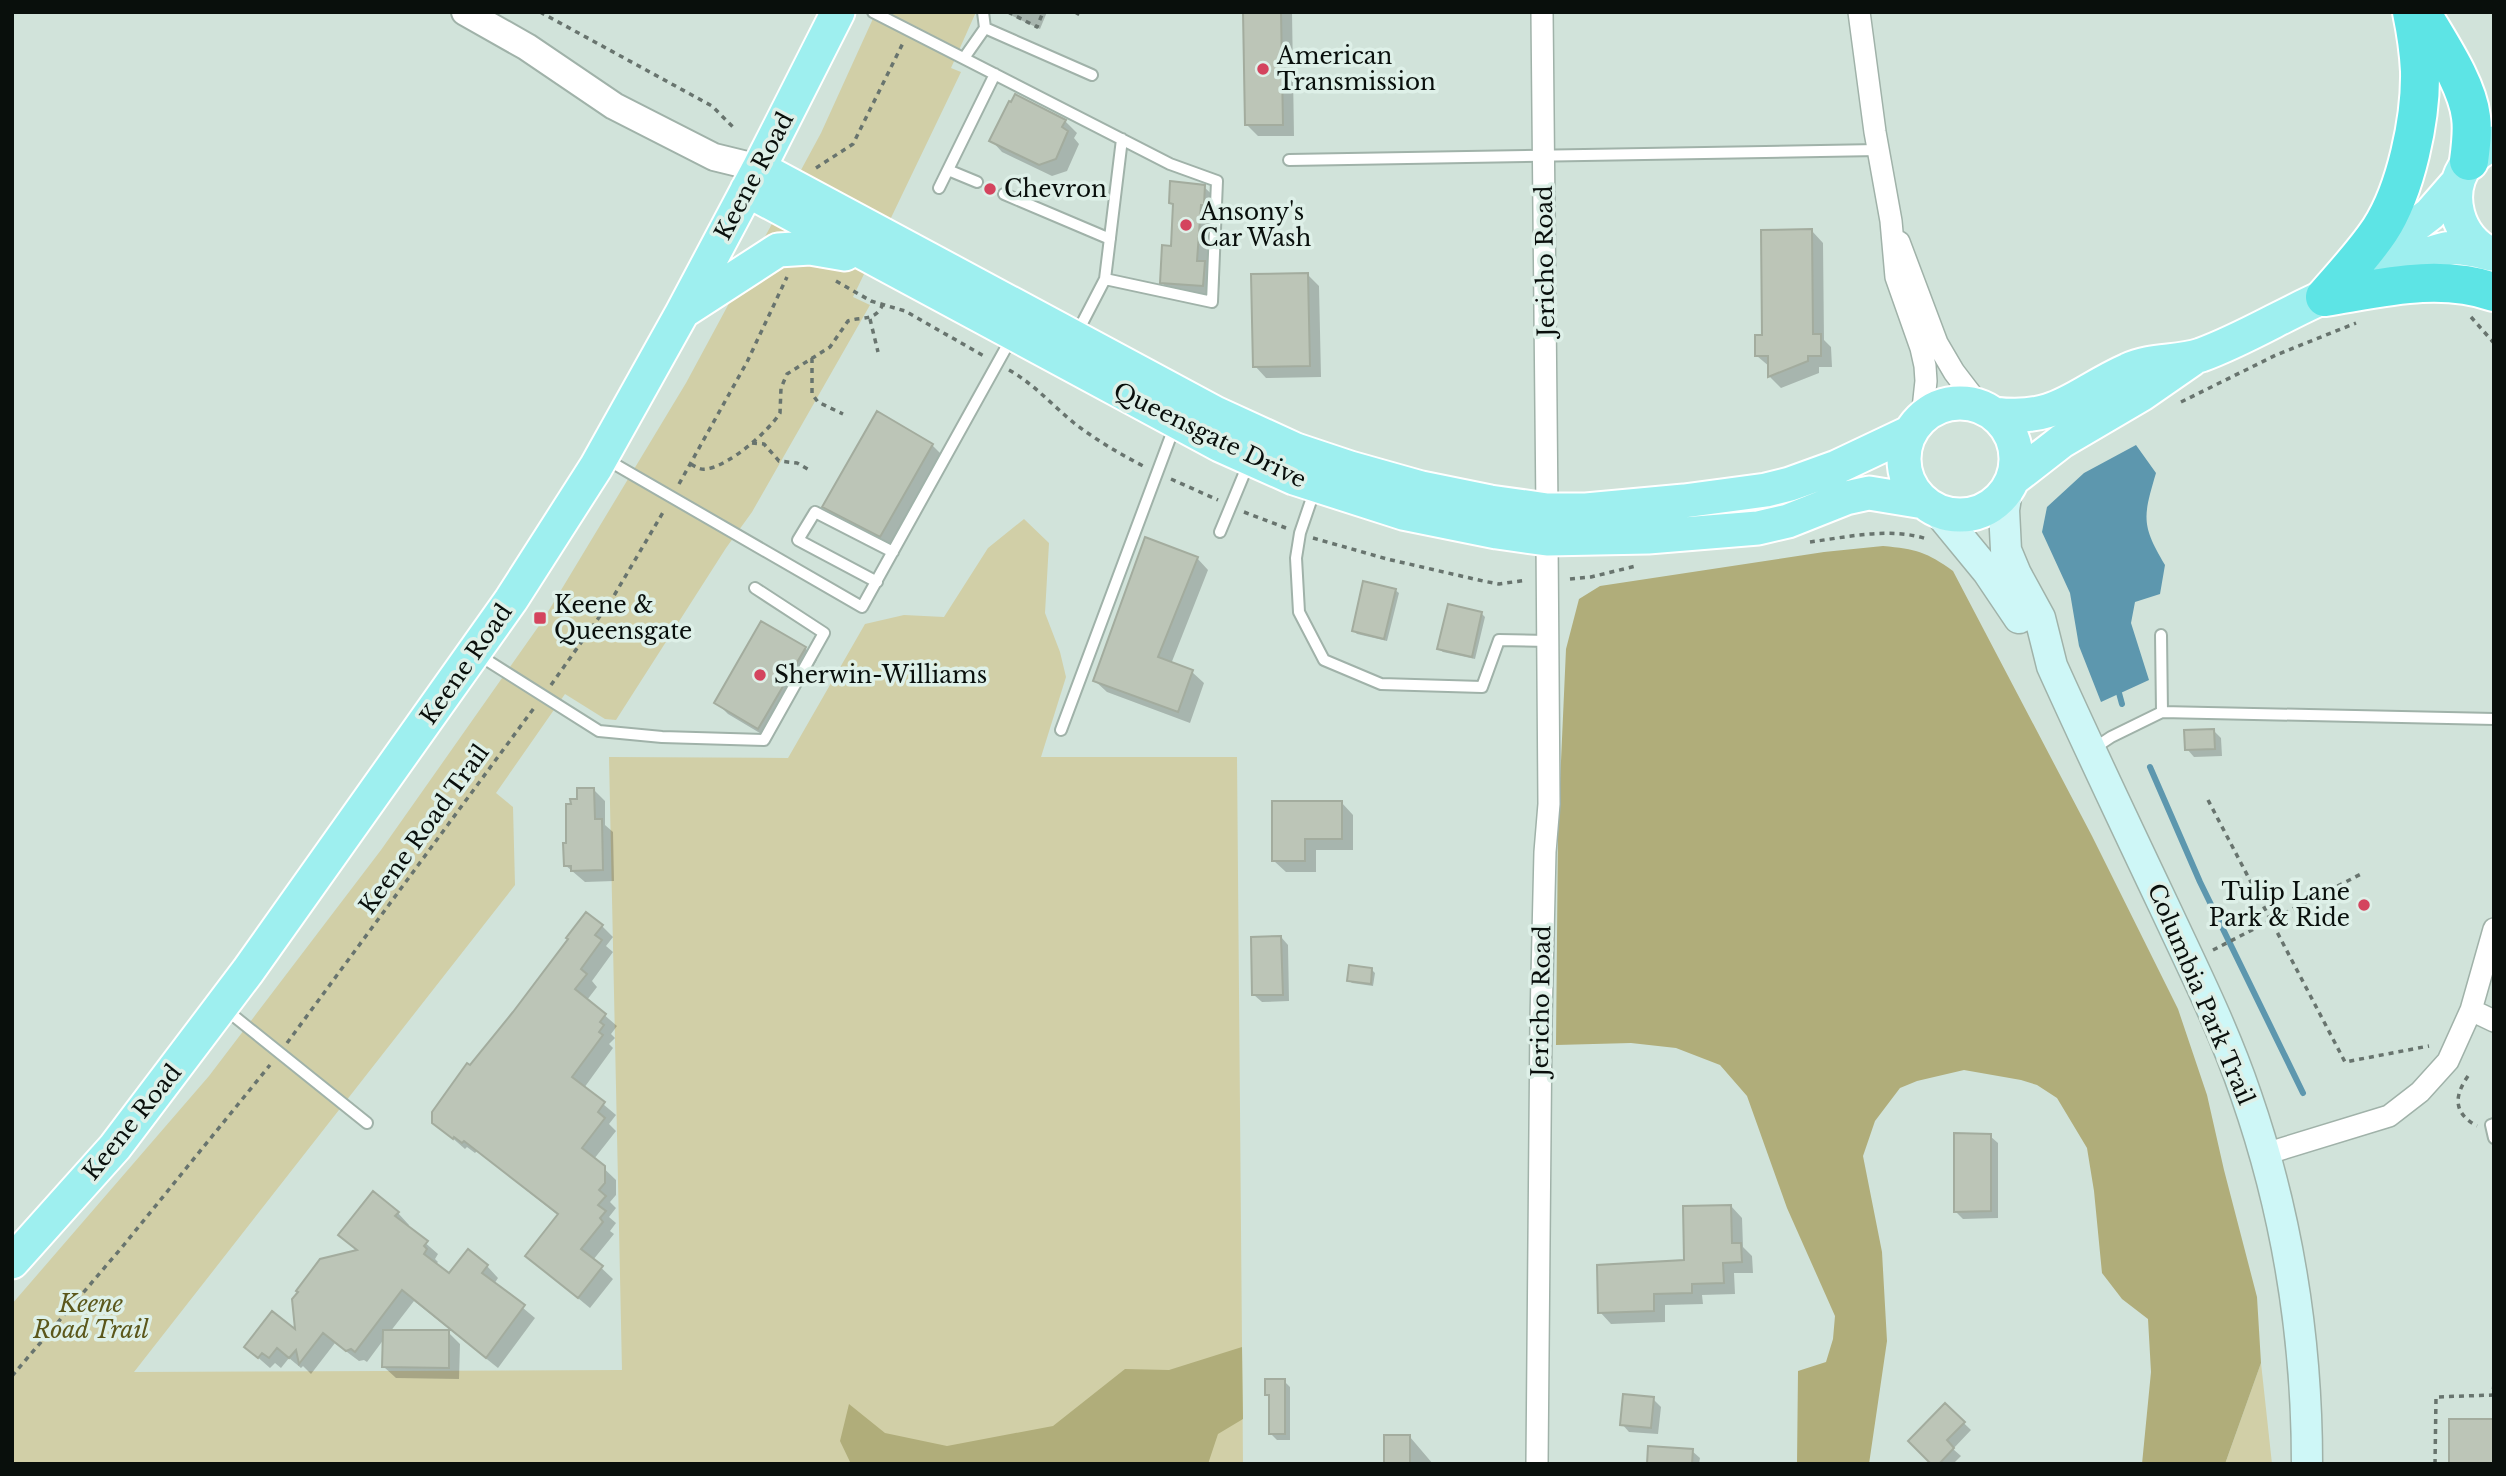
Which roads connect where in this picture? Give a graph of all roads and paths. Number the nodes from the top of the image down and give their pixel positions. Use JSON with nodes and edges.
{"nodes":[{"id":1,"x":465,"y":12,"type":"edge"},
{"id":2,"x":540,"y":12,"type":"edge"},
{"id":3,"x":838,"y":12,"type":"edge"},
{"id":4,"x":873,"y":12,"type":"edge"},
{"id":5,"x":983,"y":12,"type":"edge"},
{"id":6,"x":1007,"y":12,"type":"edge"},
{"id":7,"x":1043,"y":12,"type":"edge"},
{"id":8,"x":1542,"y":12,"type":"edge"},
{"id":9,"x":1859,"y":12,"type":"edge"},
{"id":10,"x":2412,"y":12,"type":"edge"},
{"id":11,"x":2421,"y":12,"type":"edge"},
{"id":12,"x":985,"y":28,"type":"junction"},
{"id":13,"x":909,"y":31,"type":"junction"},
{"id":14,"x":964,"y":58,"type":"junction"},
{"id":15,"x":995,"y":74,"type":"junction"},
{"id":16,"x":1091,"y":75,"type":"dead end"},
{"id":17,"x":734,"y":128,"type":"dead end"},
{"id":18,"x":1122,"y":139,"type":"junction"},
{"id":19,"x":1878,"y":150,"type":"junction"},
{"id":20,"x":1544,"y":156,"type":"junction"},
{"id":21,"x":1289,"y":160,"type":"dead end"},
{"id":22,"x":2473,"y":162,"type":"edge"},
{"id":23,"x":816,"y":168,"type":"dead end"},
{"id":24,"x":948,"y":170,"type":"junction"},
{"id":25,"x":753,"y":179,"type":"junction"},
{"id":26,"x":977,"y":182,"type":"dead end"},
{"id":27,"x":939,"y":188,"type":"dead end"},
{"id":28,"x":1004,"y":194,"type":"dead end"},
{"id":29,"x":1891,"y":221,"type":"junction"},
{"id":30,"x":1110,"y":239,"type":"junction"},
{"id":31,"x":2491,"y":254,"type":"edge"},
{"id":32,"x":869,"y":258,"type":"junction"},
{"id":33,"x":795,"y":274,"type":"dead end"},
{"id":34,"x":1105,"y":279,"type":"junction"},
{"id":35,"x":834,"y":280,"type":"dead end"},
{"id":36,"x":2325,"y":297,"type":"junction"},
{"id":37,"x":2482,"y":303,"type":"edge"},
{"id":38,"x":883,"y":304,"type":"junction"},
{"id":39,"x":681,"y":313,"type":"junction"},
{"id":40,"x":870,"y":319,"type":"junction"},
{"id":41,"x":2363,"y":321,"type":"dead end"},
{"id":42,"x":1013,"y":335,"type":"junction"},
{"id":43,"x":2492,"y":336,"type":"edge"},
{"id":44,"x":1074,"y":339,"type":"junction"},
{"id":45,"x":2494,"y":343,"type":"edge"},
{"id":46,"x":878,"y":352,"type":"dead end"},
{"id":47,"x":2197,"y":356,"type":"junction"},
{"id":48,"x":812,"y":358,"type":"junction"},
{"id":49,"x":997,"y":363,"type":"junction"},
{"id":50,"x":2171,"y":407,"type":"dead end"},
{"id":51,"x":1987,"y":410,"type":"junction"},
{"id":52,"x":843,"y":414,"type":"dead end"},
{"id":53,"x":1176,"y":422,"type":"junction"},
{"id":54,"x":1916,"y":425,"type":"junction"},
{"id":55,"x":752,"y":443,"type":"junction"},
{"id":56,"x":602,"y":456,"type":"junction"},
{"id":57,"x":1250,"y":459,"type":"junction"},
{"id":58,"x":691,"y":464,"type":"junction"},
{"id":59,"x":1145,"y":467,"type":"dead end"},
{"id":60,"x":811,"y":471,"type":"dead end"},
{"id":61,"x":1170,"y":478,"type":"dead end"},
{"id":62,"x":2010,"y":485,"type":"junction"},
{"id":63,"x":1316,"y":486,"type":"junction"},
{"id":64,"x":672,"y":497,"type":"junction"},
{"id":65,"x":1213,"y":498,"type":"dead end"},
{"id":66,"x":1243,"y":512,"type":"dead end"},
{"id":67,"x":1931,"y":518,"type":"junction"},
{"id":68,"x":1547,"y":524,"type":"junction"},
{"id":69,"x":1282,"y":527,"type":"dead end"},
{"id":70,"x":1220,"y":532,"type":"dead end"},
{"id":71,"x":1316,"y":539,"type":"dead end"},
{"id":72,"x":1797,"y":544,"type":"dead end"},
{"id":73,"x":893,"y":552,"type":"junction"},
{"id":74,"x":1641,"y":565,"type":"dead end"},
{"id":75,"x":1532,"y":579,"type":"dead end"},
{"id":76,"x":1570,"y":579,"type":"dead end"},
{"id":77,"x":877,"y":582,"type":"junction"},
{"id":78,"x":755,"y":587,"type":"dead end"},
{"id":79,"x":2161,"y":635,"type":"dead end"},
{"id":80,"x":1548,"y":642,"type":"junction"},
{"id":81,"x":475,"y":653,"type":"junction"},
{"id":82,"x":2052,"y":666,"type":"junction"},
{"id":83,"x":543,"y":696,"type":"junction"},
{"id":84,"x":2162,"y":712,"type":"junction"},
{"id":85,"x":2494,"y":719,"type":"edge"},
{"id":86,"x":1061,"y":730,"type":"dead end"},
{"id":87,"x":2091,"y":751,"type":"junction"},
{"id":88,"x":2208,"y":800,"type":"dead end"},
{"id":89,"x":2363,"y":873,"type":"dead end"},
{"id":90,"x":2271,"y":922,"type":"junction"},
{"id":91,"x":2494,"y":929,"type":"edge"},
{"id":92,"x":2212,"y":951,"type":"dead end"},
{"id":93,"x":222,"y":1006,"type":"junction"},
{"id":94,"x":2471,"y":1010,"type":"junction"},
{"id":95,"x":2494,"y":1021,"type":"edge"},
{"id":96,"x":2430,"y":1046,"type":"dead end"},
{"id":97,"x":280,"y":1053,"type":"junction"},
{"id":98,"x":2468,"y":1076,"type":"dead end"},
{"id":99,"x":367,"y":1123,"type":"dead end"},
{"id":100,"x":2494,"y":1125,"type":"edge"},
{"id":101,"x":2493,"y":1136,"type":"edge"},
{"id":102,"x":2265,"y":1154,"type":"junction"},
{"id":103,"x":12,"y":1262,"type":"edge"},
{"id":104,"x":12,"y":1376,"type":"edge"},
{"id":105,"x":2494,"y":1383,"type":"edge"},
{"id":106,"x":1537,"y":1464,"type":"edge"},
{"id":107,"x":2307,"y":1464,"type":"edge"},
{"id":108,"x":2435,"y":1464,"type":"edge"}],
"edges":[{"from":1,"to":25,"type":"street","name":"Queensgate Drive"},
{"from":2,"to":17,"type":"path"},
{"from":3,"to":25,"type":"main road","name":"Keene Road"},
{"from":4,"to":13,"type":"lane"},
{"from":5,"to":12,"type":"lane"},
{"from":6,"to":7,"type":"path"},
{"from":8,"to":20,"type":"street","name":"Jericho Road"},
{"from":9,"to":19,"type":"street"},
{"from":10,"to":36,"type":"highway"},
{"from":11,"to":22,"type":"highway"},
{"from":12,"to":14,"type":"lane"},
{"from":12,"to":16,"type":"lane"},
{"from":13,"to":14,"type":"lane"},
{"from":13,"to":23,"type":"path"},
{"from":14,"to":15,"type":"lane"},
{"from":15,"to":18,"type":"lane"},
{"from":15,"to":24,"type":"lane"},
{"from":18,"to":30,"type":"lane"},
{"from":18,"to":34,"type":"lane"},
{"from":19,"to":20,"type":"lane"},
{"from":19,"to":29,"type":"street"},
{"from":20,"to":21,"type":"lane"},
{"from":20,"to":68,"type":"street","name":"Jericho Road"},
{"from":22,"to":31,"type":"main road"},
{"from":22,"to":36,"type":"main road"},
{"from":24,"to":26,"type":"lane"},
{"from":24,"to":27,"type":"lane"},
{"from":25,"to":32,"type":"main road","name":"Queensgate Drive"},
{"from":25,"to":39,"type":"main road","name":"Keene Road"},
{"from":25,"to":44,"type":"main road","name":"Queensgate Drive"},
{"from":28,"to":30,"type":"lane"},
{"from":29,"to":51,"type":"street"},
{"from":29,"to":54,"type":"street"},
{"from":30,"to":34,"type":"lane"},
{"from":31,"to":36,"type":"main road"},
{"from":32,"to":39,"type":"main road"},
{"from":32,"to":42,"type":"main road","name":"Queensgate Drive"},
{"from":33,"to":58,"type":"path","name":"Keene Road Trail"},
{"from":34,"to":44,"type":"lane"},
{"from":35,"to":38,"type":"path"},
{"from":36,"to":37,"type":"highway"},
{"from":36,"to":47,"type":"main road"},
{"from":37,"to":43,"type":"path"},
{"from":38,"to":40,"type":"path"},
{"from":38,"to":49,"type":"path"},
{"from":39,"to":56,"type":"main road","name":"Keene Road"},
{"from":40,"to":46,"type":"path"},
{"from":40,"to":48,"type":"path"},
{"from":41,"to":50,"type":"path"},
{"from":42,"to":49,"type":"lane"},
{"from":42,"to":53,"type":"main road","name":"Queensgate Drive"},
{"from":43,"to":45,"type":"path"},
{"from":44,"to":68,"type":"main road","name":"Queensgate Drive"},
{"from":47,"to":51,"type":"main road"},
{"from":47,"to":62,"type":"main road"},
{"from":48,"to":52,"type":"path"},
{"from":48,"to":55,"type":"path"},
{"from":49,"to":59,"type":"path"},
{"from":49,"to":73,"type":"lane"},
{"from":51,"to":54,"type":"main road"},
{"from":51,"to":62,"type":"main road"},
{"from":53,"to":57,"type":"main road","name":"Queensgate Drive"},
{"from":53,"to":86,"type":"lane"},
{"from":54,"to":67,"type":"main road"},
{"from":54,"to":68,"type":"main road"},
{"from":55,"to":58,"type":"path"},
{"from":55,"to":60,"type":"path"},
{"from":56,"to":64,"type":"lane"},
{"from":56,"to":81,"type":"main road","name":"Keene Road"},
{"from":57,"to":63,"type":"main road","name":"Queensgate Drive"},
{"from":57,"to":70,"type":"lane"},
{"from":58,"to":64,"type":"path","name":"Keene Road Trail"},
{"from":61,"to":65,"type":"path"},
{"from":62,"to":67,"type":"main road"},
{"from":62,"to":82,"type":"main road","name":"Columbia Park Trail"},
{"from":63,"to":68,"type":"main road","name":"Queensgate Drive"},
{"from":63,"to":80,"type":"lane"},
{"from":64,"to":77,"type":"lane"},
{"from":64,"to":83,"type":"path","name":"Keene Road Trail"},
{"from":66,"to":69,"type":"path"},
{"from":67,"to":68,"type":"main road","name":"Queensgate Drive"},
{"from":67,"to":72,"type":"path"},
{"from":67,"to":82,"type":"main road","name":"Columbia Park Trail"},
{"from":68,"to":80,"type":"street","name":"Jericho Road"},
{"from":71,"to":75,"type":"path"},
{"from":73,"to":77,"type":"lane"},
{"from":73,"to":77,"type":"lane"},
{"from":74,"to":76,"type":"path"},
{"from":78,"to":83,"type":"lane"},
{"from":79,"to":84,"type":"lane"},
{"from":80,"to":106,"type":"street","name":"Jericho Road"},
{"from":81,"to":83,"type":"lane"},
{"from":81,"to":93,"type":"main road","name":"Keene Road"},
{"from":82,"to":87,"type":"main road","name":"Columbia Park Trail"},
{"from":83,"to":97,"type":"path","name":"Keene Road Trail"},
{"from":84,"to":85,"type":"lane"},
{"from":84,"to":87,"type":"lane"},
{"from":87,"to":102,"type":"main road","name":"Columbia Park Trail"},
{"from":88,"to":90,"type":"path"},
{"from":89,"to":90,"type":"path"},
{"from":90,"to":92,"type":"path"},
{"from":90,"to":96,"type":"path"},
{"from":91,"to":94,"type":"street"},
{"from":93,"to":97,"type":"lane"},
{"from":93,"to":103,"type":"main road","name":"Keene Road"},
{"from":94,"to":95,"type":"street"},
{"from":94,"to":102,"type":"street"},
{"from":97,"to":99,"type":"lane"},
{"from":97,"to":104,"type":"path","name":"Keene Road Trail"},
{"from":98,"to":101,"type":"path"},
{"from":100,"to":101,"type":"lane"},
{"from":102,"to":107,"type":"main road","name":"Columbia Park Trail"},
{"from":105,"to":108,"type":"path"}]}
